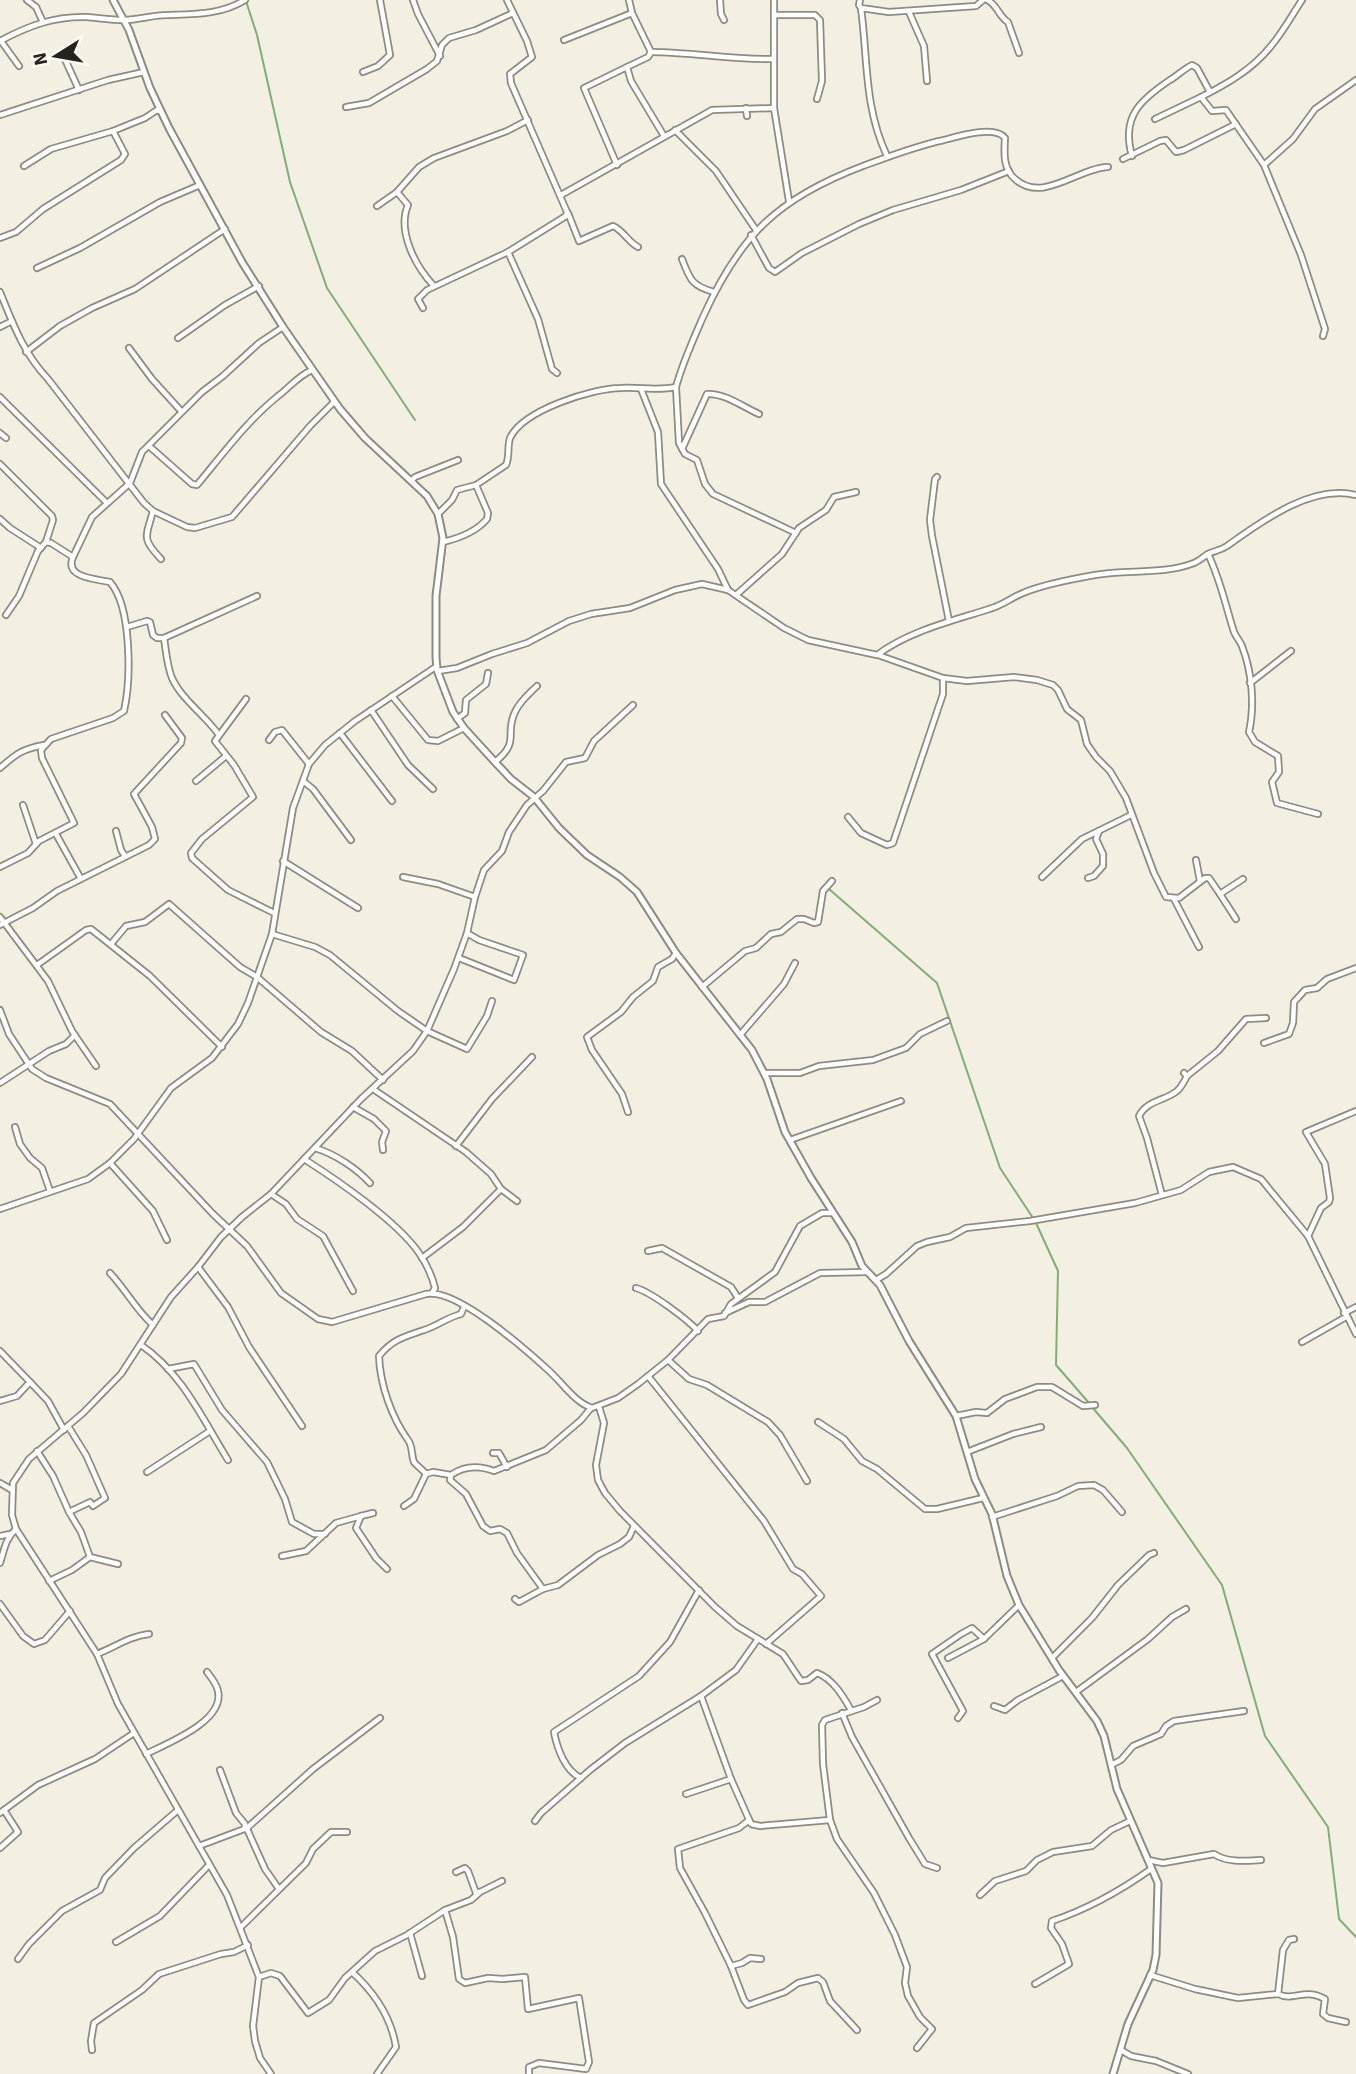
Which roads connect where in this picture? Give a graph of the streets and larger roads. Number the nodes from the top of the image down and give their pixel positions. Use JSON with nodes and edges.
{"nodes":[{"id":1,"x":27,"y":0,"type":"edge"},
{"id":2,"x":113,"y":0,"type":"edge"},
{"id":3,"x":245,"y":0,"type":"edge"},
{"id":4,"x":380,"y":0,"type":"edge"},
{"id":5,"x":413,"y":0,"type":"edge"},
{"id":6,"x":507,"y":0,"type":"edge"},
{"id":7,"x":629,"y":0,"type":"edge"},
{"id":8,"x":720,"y":0,"type":"edge"},
{"id":9,"x":774,"y":0,"type":"edge"},
{"id":10,"x":860,"y":0,"type":"edge"},
{"id":11,"x":985,"y":0,"type":"edge"},
{"id":12,"x":1302,"y":0,"type":"edge"},
{"id":13,"x":861,"y":9,"type":"junction"},
{"id":14,"x":909,"y":11,"type":"junction"},
{"id":15,"x":513,"y":13,"type":"junction"},
{"id":16,"x":632,"y":13,"type":"junction"},
{"id":17,"x":774,"y":15,"type":"junction"},
{"id":18,"x":123,"y":20,"type":"junction"},
{"id":19,"x":724,"y":20,"type":"dead end"},
{"id":20,"x":43,"y":22,"type":"junction"},
{"id":21,"x":564,"y":40,"type":"dead end"},
{"id":22,"x":1,"y":41,"type":"edge"},
{"id":23,"x":651,"y":52,"type":"junction"},
{"id":24,"x":1018,"y":53,"type":"dead end"},
{"id":25,"x":63,"y":55,"type":"dead end"},
{"id":26,"x":440,"y":57,"type":"junction"},
{"id":27,"x":773,"y":59,"type":"junction"},
{"id":28,"x":19,"y":66,"type":"dead end"},
{"id":29,"x":626,"y":67,"type":"junction"},
{"id":30,"x":144,"y":72,"type":"junction"},
{"id":31,"x":363,"y":72,"type":"dead end"},
{"id":32,"x":1356,"y":80,"type":"edge"},
{"id":33,"x":927,"y":81,"type":"dead end"},
{"id":34,"x":79,"y":90,"type":"junction"},
{"id":35,"x":1210,"y":92,"type":"junction"},
{"id":36,"x":1201,"y":97,"type":"junction"},
{"id":37,"x":817,"y":99,"type":"dead end"},
{"id":38,"x":346,"y":107,"type":"dead end"},
{"id":39,"x":746,"y":108,"type":"junction"},
{"id":40,"x":774,"y":108,"type":"junction"},
{"id":41,"x":161,"y":111,"type":"junction"},
{"id":42,"x":0,"y":115,"type":"edge"},
{"id":43,"x":747,"y":116,"type":"dead end"},
{"id":44,"x":1155,"y":119,"type":"dead end"},
{"id":45,"x":528,"y":120,"type":"junction"},
{"id":46,"x":1236,"y":124,"type":"junction"},
{"id":47,"x":675,"y":130,"type":"junction"},
{"id":48,"x":113,"y":131,"type":"junction"},
{"id":49,"x":664,"y":136,"type":"junction"},
{"id":50,"x":887,"y":156,"type":"junction"},
{"id":51,"x":1132,"y":156,"type":"junction"},
{"id":52,"x":1123,"y":159,"type":"dead end"},
{"id":53,"x":617,"y":165,"type":"junction"},
{"id":54,"x":24,"y":166,"type":"dead end"},
{"id":55,"x":1264,"y":166,"type":"junction"},
{"id":56,"x":1108,"y":167,"type":"dead end"},
{"id":57,"x":1009,"y":171,"type":"junction"},
{"id":58,"x":200,"y":185,"type":"junction"},
{"id":59,"x":397,"y":192,"type":"junction"},
{"id":60,"x":561,"y":195,"type":"junction"},
{"id":61,"x":789,"y":201,"type":"junction"},
{"id":62,"x":377,"y":206,"type":"dead end"},
{"id":63,"x":568,"y":212,"type":"junction"},
{"id":64,"x":225,"y":229,"type":"junction"},
{"id":65,"x":756,"y":230,"type":"junction"},
{"id":66,"x":751,"y":235,"type":"junction"},
{"id":67,"x":0,"y":238,"type":"edge"},
{"id":68,"x":638,"y":247,"type":"dead end"},
{"id":69,"x":508,"y":252,"type":"junction"},
{"id":70,"x":682,"y":259,"type":"dead end"},
{"id":71,"x":37,"y":268,"type":"dead end"},
{"id":72,"x":259,"y":285,"type":"junction"},
{"id":73,"x":434,"y":286,"type":"junction"},
{"id":74,"x":0,"y":292,"type":"edge"},
{"id":75,"x":714,"y":292,"type":"junction"},
{"id":76,"x":423,"y":308,"type":"dead end"},
{"id":77,"x":12,"y":321,"type":"junction"},
{"id":78,"x":0,"y":327,"type":"edge"},
{"id":79,"x":283,"y":327,"type":"junction"},
{"id":80,"x":1323,"y":336,"type":"dead end"},
{"id":81,"x":178,"y":338,"type":"dead end"},
{"id":82,"x":129,"y":348,"type":"dead end"},
{"id":83,"x":26,"y":352,"type":"junction"},
{"id":84,"x":312,"y":370,"type":"junction"},
{"id":85,"x":557,"y":373,"type":"dead end"},
{"id":86,"x":676,"y":387,"type":"junction"},
{"id":87,"x":640,"y":389,"type":"junction"},
{"id":88,"x":0,"y":397,"type":"edge"},
{"id":89,"x":334,"y":401,"type":"junction"},
{"id":90,"x":181,"y":411,"type":"junction"},
{"id":91,"x":759,"y":414,"type":"dead end"},
{"id":92,"x":0,"y":433,"type":"edge"},
{"id":93,"x":6,"y":438,"type":"dead end"},
{"id":94,"x":149,"y":446,"type":"junction"},
{"id":95,"x":681,"y":449,"type":"junction"},
{"id":96,"x":458,"y":460,"type":"dead end"},
{"id":97,"x":0,"y":464,"type":"edge"},
{"id":98,"x":937,"y":477,"type":"dead end"},
{"id":99,"x":411,"y":481,"type":"junction"},
{"id":100,"x":130,"y":483,"type":"junction"},
{"id":101,"x":476,"y":485,"type":"junction"},
{"id":102,"x":856,"y":492,"type":"dead end"},
{"id":103,"x":1356,"y":495,"type":"edge"},
{"id":104,"x":106,"y":502,"type":"junction"},
{"id":105,"x":153,"y":511,"type":"junction"},
{"id":106,"x":438,"y":514,"type":"junction"},
{"id":107,"x":0,"y":519,"type":"edge"},
{"id":108,"x":796,"y":533,"type":"junction"},
{"id":109,"x":46,"y":542,"type":"junction"},
{"id":110,"x":443,"y":542,"type":"junction"},
{"id":111,"x":41,"y":548,"type":"junction"},
{"id":112,"x":1208,"y":554,"type":"junction"},
{"id":113,"x":73,"y":557,"type":"junction"},
{"id":114,"x":160,"y":559,"type":"dead end"},
{"id":115,"x":728,"y":590,"type":"junction"},
{"id":116,"x":736,"y":595,"type":"junction"},
{"id":117,"x":257,"y":596,"type":"dead end"},
{"id":118,"x":6,"y":615,"type":"dead end"},
{"id":119,"x":949,"y":621,"type":"junction"},
{"id":120,"x":127,"y":627,"type":"junction"},
{"id":121,"x":164,"y":638,"type":"junction"},
{"id":122,"x":1291,"y":651,"type":"dead end"},
{"id":123,"x":877,"y":655,"type":"junction"},
{"id":124,"x":438,"y":668,"type":"junction"},
{"id":125,"x":488,"y":673,"type":"dead end"},
{"id":126,"x":943,"y":678,"type":"junction"},
{"id":127,"x":1250,"y":683,"type":"junction"},
{"id":128,"x":537,"y":686,"type":"dead end"},
{"id":129,"x":392,"y":696,"type":"junction"},
{"id":130,"x":246,"y":699,"type":"dead end"},
{"id":131,"x":632,"y":705,"type":"dead end"},
{"id":132,"x":371,"y":710,"type":"junction"},
{"id":133,"x":165,"y":715,"type":"dead end"},
{"id":134,"x":457,"y":719,"type":"junction"},
{"id":135,"x":464,"y":728,"type":"junction"},
{"id":136,"x":340,"y":733,"type":"junction"},
{"id":137,"x":219,"y":735,"type":"junction"},
{"id":138,"x":269,"y":740,"type":"dead end"},
{"id":139,"x":45,"y":745,"type":"junction"},
{"id":140,"x":226,"y":756,"type":"junction"},
{"id":141,"x":495,"y":762,"type":"junction"},
{"id":142,"x":309,"y":764,"type":"junction"},
{"id":143,"x":0,"y":768,"type":"edge"},
{"id":144,"x":196,"y":781,"type":"dead end"},
{"id":145,"x":303,"y":781,"type":"junction"},
{"id":146,"x":433,"y":789,"type":"dead end"},
{"id":147,"x":534,"y":797,"type":"junction"},
{"id":148,"x":391,"y":801,"type":"dead end"},
{"id":149,"x":23,"y":805,"type":"dead end"},
{"id":150,"x":1318,"y":814,"type":"dead end"},
{"id":151,"x":1131,"y":815,"type":"junction"},
{"id":152,"x":848,"y":817,"type":"dead end"},
{"id":153,"x":1101,"y":829,"type":"junction"},
{"id":154,"x":116,"y":831,"type":"dead end"},
{"id":155,"x":56,"y":834,"type":"junction"},
{"id":156,"x":351,"y":840,"type":"dead end"},
{"id":157,"x":36,"y":844,"type":"junction"},
{"id":158,"x":125,"y":856,"type":"junction"},
{"id":159,"x":1196,"y":860,"type":"dead end"},
{"id":160,"x":283,"y":861,"type":"junction"},
{"id":161,"x":0,"y":866,"type":"edge"},
{"id":162,"x":403,"y":877,"type":"dead end"},
{"id":163,"x":1042,"y":877,"type":"dead end"},
{"id":164,"x":1088,"y":878,"type":"dead end"},
{"id":165,"x":81,"y":879,"type":"junction"},
{"id":166,"x":1243,"y":879,"type":"dead end"},
{"id":167,"x":832,"y":881,"type":"dead end"},
{"id":168,"x":1200,"y":882,"type":"junction"},
{"id":169,"x":1220,"y":894,"type":"junction"},
{"id":170,"x":475,"y":897,"type":"junction"},
{"id":171,"x":1174,"y":899,"type":"junction"},
{"id":172,"x":358,"y":908,"type":"dead end"},
{"id":173,"x":274,"y":913,"type":"junction"},
{"id":174,"x":0,"y":917,"type":"edge"},
{"id":175,"x":1236,"y":919,"type":"dead end"},
{"id":176,"x":2,"y":924,"type":"edge"},
{"id":177,"x":467,"y":933,"type":"junction"},
{"id":178,"x":272,"y":934,"type":"junction"},
{"id":179,"x":111,"y":944,"type":"junction"},
{"id":180,"x":1199,"y":947,"type":"dead end"},
{"id":181,"x":676,"y":953,"type":"junction"},
{"id":182,"x":459,"y":957,"type":"junction"},
{"id":183,"x":795,"y":963,"type":"dead end"},
{"id":184,"x":37,"y":965,"type":"junction"},
{"id":185,"x":1356,"y":968,"type":"edge"},
{"id":186,"x":257,"y":977,"type":"junction"},
{"id":187,"x":702,"y":988,"type":"junction"},
{"id":188,"x":492,"y":1001,"type":"dead end"},
{"id":189,"x":0,"y":1010,"type":"edge"},
{"id":190,"x":1266,"y":1018,"type":"dead end"},
{"id":191,"x":947,"y":1021,"type":"dead end"},
{"id":192,"x":427,"y":1031,"type":"junction"},
{"id":193,"x":75,"y":1035,"type":"junction"},
{"id":194,"x":740,"y":1035,"type":"junction"},
{"id":195,"x":1264,"y":1043,"type":"dead end"},
{"id":196,"x":222,"y":1047,"type":"junction"},
{"id":197,"x":532,"y":1057,"type":"dead end"},
{"id":198,"x":28,"y":1065,"type":"junction"},
{"id":199,"x":96,"y":1066,"type":"dead end"},
{"id":200,"x":764,"y":1073,"type":"junction"},
{"id":201,"x":383,"y":1080,"type":"junction"},
{"id":202,"x":0,"y":1083,"type":"edge"},
{"id":203,"x":373,"y":1089,"type":"junction"},
{"id":204,"x":901,"y":1101,"type":"dead end"},
{"id":205,"x":354,"y":1107,"type":"junction"},
{"id":206,"x":1356,"y":1111,"type":"edge"},
{"id":207,"x":628,"y":1112,"type":"dead end"},
{"id":208,"x":15,"y":1127,"type":"dead end"},
{"id":209,"x":138,"y":1131,"type":"junction"},
{"id":210,"x":790,"y":1140,"type":"junction"},
{"id":211,"x":456,"y":1146,"type":"junction"},
{"id":212,"x":314,"y":1148,"type":"junction"},
{"id":213,"x":383,"y":1150,"type":"dead end"},
{"id":214,"x":304,"y":1159,"type":"junction"},
{"id":215,"x":110,"y":1163,"type":"junction"},
{"id":216,"x":370,"y":1183,"type":"dead end"},
{"id":217,"x":501,"y":1189,"type":"junction"},
{"id":218,"x":50,"y":1191,"type":"junction"},
{"id":219,"x":271,"y":1194,"type":"junction"},
{"id":220,"x":1162,"y":1195,"type":"junction"},
{"id":221,"x":517,"y":1201,"type":"dead end"},
{"id":222,"x":0,"y":1209,"type":"edge"},
{"id":223,"x":833,"y":1213,"type":"junction"},
{"id":224,"x":229,"y":1229,"type":"junction"},
{"id":225,"x":1308,"y":1236,"type":"junction"},
{"id":226,"x":167,"y":1240,"type":"dead end"},
{"id":227,"x":648,"y":1251,"type":"dead end"},
{"id":228,"x":422,"y":1258,"type":"junction"},
{"id":229,"x":860,"y":1261,"type":"junction"},
{"id":230,"x":198,"y":1267,"type":"junction"},
{"id":231,"x":853,"y":1272,"type":"junction"},
{"id":232,"x":868,"y":1272,"type":"junction"},
{"id":233,"x":110,"y":1273,"type":"dead end"},
{"id":234,"x":876,"y":1280,"type":"junction"},
{"id":235,"x":636,"y":1288,"type":"dead end"},
{"id":236,"x":353,"y":1291,"type":"dead end"},
{"id":237,"x":432,"y":1293,"type":"junction"},
{"id":238,"x":738,"y":1298,"type":"junction"},
{"id":239,"x":464,"y":1307,"type":"junction"},
{"id":240,"x":1356,"y":1307,"type":"edge"},
{"id":241,"x":726,"y":1313,"type":"junction"},
{"id":242,"x":1345,"y":1315,"type":"junction"},
{"id":243,"x":153,"y":1325,"type":"junction"},
{"id":244,"x":698,"y":1331,"type":"junction"},
{"id":245,"x":1356,"y":1334,"type":"edge"},
{"id":246,"x":1302,"y":1342,"type":"dead end"},
{"id":247,"x":141,"y":1345,"type":"junction"},
{"id":248,"x":0,"y":1351,"type":"edge"},
{"id":249,"x":667,"y":1360,"type":"junction"},
{"id":250,"x":168,"y":1369,"type":"junction"},
{"id":251,"x":648,"y":1376,"type":"junction"},
{"id":252,"x":30,"y":1382,"type":"junction"},
{"id":253,"x":0,"y":1401,"type":"edge"},
{"id":254,"x":1095,"y":1405,"type":"dead end"},
{"id":255,"x":599,"y":1407,"type":"junction"},
{"id":256,"x":590,"y":1408,"type":"junction"},
{"id":257,"x":956,"y":1416,"type":"junction"},
{"id":258,"x":818,"y":1422,"type":"dead end"},
{"id":259,"x":303,"y":1426,"type":"dead end"},
{"id":260,"x":1041,"y":1427,"type":"dead end"},
{"id":261,"x":66,"y":1428,"type":"junction"},
{"id":262,"x":211,"y":1431,"type":"junction"},
{"id":263,"x":37,"y":1451,"type":"junction"},
{"id":264,"x":967,"y":1452,"type":"junction"},
{"id":265,"x":493,"y":1453,"type":"dead end"},
{"id":266,"x":228,"y":1460,"type":"dead end"},
{"id":267,"x":508,"y":1467,"type":"junction"},
{"id":268,"x":147,"y":1472,"type":"dead end"},
{"id":269,"x":426,"y":1474,"type":"junction"},
{"id":270,"x":451,"y":1475,"type":"junction"},
{"id":271,"x":807,"y":1481,"type":"dead end"},
{"id":272,"x":0,"y":1483,"type":"edge"},
{"id":273,"x":12,"y":1490,"type":"junction"},
{"id":274,"x":984,"y":1498,"type":"junction"},
{"id":275,"x":404,"y":1506,"type":"dead end"},
{"id":276,"x":69,"y":1512,"type":"junction"},
{"id":277,"x":1122,"y":1512,"type":"dead end"},
{"id":278,"x":373,"y":1513,"type":"dead end"},
{"id":279,"x":361,"y":1516,"type":"junction"},
{"id":280,"x":992,"y":1517,"type":"junction"},
{"id":281,"x":634,"y":1526,"type":"junction"},
{"id":282,"x":16,"y":1529,"type":"junction"},
{"id":283,"x":10,"y":1534,"type":"junction"},
{"id":284,"x":324,"y":1534,"type":"junction"},
{"id":285,"x":0,"y":1536,"type":"edge"},
{"id":286,"x":1154,"y":1553,"type":"dead end"},
{"id":287,"x":282,"y":1556,"type":"dead end"},
{"id":288,"x":90,"y":1557,"type":"junction"},
{"id":289,"x":0,"y":1563,"type":"edge"},
{"id":290,"x":118,"y":1564,"type":"dead end"},
{"id":291,"x":387,"y":1569,"type":"dead end"},
{"id":292,"x":49,"y":1581,"type":"junction"},
{"id":293,"x":543,"y":1589,"type":"junction"},
{"id":294,"x":699,"y":1590,"type":"junction"},
{"id":295,"x":515,"y":1599,"type":"dead end"},
{"id":296,"x":0,"y":1604,"type":"edge"},
{"id":297,"x":1019,"y":1605,"type":"junction"},
{"id":298,"x":1186,"y":1609,"type":"dead end"},
{"id":299,"x":70,"y":1611,"type":"junction"},
{"id":300,"x":149,"y":1634,"type":"dead end"},
{"id":301,"x":758,"y":1639,"type":"junction"},
{"id":302,"x":984,"y":1639,"type":"junction"},
{"id":303,"x":766,"y":1644,"type":"junction"},
{"id":304,"x":97,"y":1654,"type":"junction"},
{"id":305,"x":948,"y":1658,"type":"dead end"},
{"id":306,"x":1052,"y":1658,"type":"junction"},
{"id":307,"x":207,"y":1672,"type":"dead end"},
{"id":308,"x":1063,"y":1676,"type":"junction"},
{"id":309,"x":1076,"y":1692,"type":"junction"},
{"id":310,"x":701,"y":1696,"type":"junction"},
{"id":311,"x":877,"y":1700,"type":"dead end"},
{"id":312,"x":994,"y":1706,"type":"dead end"},
{"id":313,"x":851,"y":1710,"type":"junction"},
{"id":314,"x":1244,"y":1711,"type":"dead end"},
{"id":315,"x":842,"y":1713,"type":"junction"},
{"id":316,"x":380,"y":1718,"type":"dead end"},
{"id":317,"x":958,"y":1718,"type":"dead end"},
{"id":318,"x":134,"y":1733,"type":"junction"},
{"id":319,"x":146,"y":1754,"type":"junction"},
{"id":320,"x":1111,"y":1765,"type":"junction"},
{"id":321,"x":220,"y":1770,"type":"dead end"},
{"id":322,"x":581,"y":1778,"type":"junction"},
{"id":323,"x":731,"y":1779,"type":"junction"},
{"id":324,"x":686,"y":1794,"type":"dead end"},
{"id":325,"x":178,"y":1810,"type":"junction"},
{"id":326,"x":2,"y":1811,"type":"edge"},
{"id":327,"x":748,"y":1820,"type":"junction"},
{"id":328,"x":830,"y":1820,"type":"junction"},
{"id":329,"x":535,"y":1821,"type":"dead end"},
{"id":330,"x":1130,"y":1821,"type":"junction"},
{"id":331,"x":246,"y":1829,"type":"junction"},
{"id":332,"x":347,"y":1832,"type":"dead end"},
{"id":333,"x":199,"y":1846,"type":"junction"},
{"id":334,"x":0,"y":1849,"type":"edge"},
{"id":335,"x":1148,"y":1860,"type":"junction"},
{"id":336,"x":1261,"y":1860,"type":"dead end"},
{"id":337,"x":209,"y":1865,"type":"junction"},
{"id":338,"x":937,"y":1868,"type":"dead end"},
{"id":339,"x":1151,"y":1869,"type":"junction"},
{"id":340,"x":456,"y":1872,"type":"dead end"},
{"id":341,"x":502,"y":1881,"type":"dead end"},
{"id":342,"x":279,"y":1889,"type":"junction"},
{"id":343,"x":480,"y":1892,"type":"junction"},
{"id":344,"x":980,"y":1895,"type":"dead end"},
{"id":345,"x":445,"y":1910,"type":"junction"},
{"id":346,"x":240,"y":1927,"type":"junction"},
{"id":347,"x":410,"y":1933,"type":"junction"},
{"id":348,"x":1294,"y":1939,"type":"dead end"},
{"id":349,"x":116,"y":1942,"type":"dead end"},
{"id":350,"x":248,"y":1945,"type":"junction"},
{"id":351,"x":18,"y":1959,"type":"dead end"},
{"id":352,"x":761,"y":1959,"type":"dead end"},
{"id":353,"x":731,"y":1966,"type":"junction"},
{"id":354,"x":352,"y":1972,"type":"junction"},
{"id":355,"x":1150,"y":1975,"type":"junction"},
{"id":356,"x":422,"y":1976,"type":"dead end"},
{"id":357,"x":259,"y":1977,"type":"junction"},
{"id":358,"x":1035,"y":1984,"type":"dead end"},
{"id":359,"x":1278,"y":1994,"type":"junction"},
{"id":360,"x":1346,"y":2022,"type":"dead end"},
{"id":361,"x":857,"y":2029,"type":"dead end"},
{"id":362,"x":917,"y":2048,"type":"dead end"},
{"id":363,"x":92,"y":2050,"type":"dead end"},
{"id":364,"x":1121,"y":2050,"type":"junction"},
{"id":365,"x":271,"y":2074,"type":"edge"},
{"id":366,"x":377,"y":2074,"type":"edge"},
{"id":367,"x":529,"y":2074,"type":"edge"},
{"id":368,"x":1113,"y":2074,"type":"edge"},
{"id":369,"x":1188,"y":2074,"type":"edge"}],
"edges":[{"from":1,"to":20,"type":"street"},
{"from":2,"to":18,"type":"street"},
{"from":3,"to":18,"type":"street"},
{"from":4,"to":31,"type":"street"},
{"from":5,"to":26,"type":"street"},
{"from":6,"to":15,"type":"street"},
{"from":7,"to":16,"type":"street"},
{"from":8,"to":19,"type":"street"},
{"from":9,"to":17,"type":"street"},
{"from":10,"to":13,"type":"street"},
{"from":11,"to":14,"type":"street"},
{"from":11,"to":24,"type":"street"},
{"from":12,"to":35,"type":"street"},
{"from":13,"to":14,"type":"street"},
{"from":13,"to":50,"type":"street"},
{"from":14,"to":33,"type":"street"},
{"from":15,"to":26,"type":"street"},
{"from":15,"to":45,"type":"street"},
{"from":16,"to":21,"type":"street"},
{"from":16,"to":23,"type":"street"},
{"from":17,"to":27,"type":"street"},
{"from":17,"to":37,"type":"street"},
{"from":18,"to":20,"type":"street"},
{"from":18,"to":30,"type":"street"},
{"from":20,"to":22,"type":"street"},
{"from":22,"to":28,"type":"street"},
{"from":23,"to":27,"type":"street"},
{"from":23,"to":29,"type":"street"},
{"from":25,"to":34,"type":"street"},
{"from":26,"to":38,"type":"street"},
{"from":27,"to":40,"type":"street"},
{"from":29,"to":49,"type":"street"},
{"from":29,"to":53,"type":"street"},
{"from":30,"to":34,"type":"street"},
{"from":30,"to":41,"type":"street"},
{"from":32,"to":55,"type":"street"},
{"from":34,"to":42,"type":"street"},
{"from":35,"to":36,"type":"street"},
{"from":35,"to":51,"type":"street"},
{"from":36,"to":44,"type":"street"},
{"from":36,"to":46,"type":"street"},
{"from":39,"to":40,"type":"street"},
{"from":39,"to":43,"type":"street"},
{"from":39,"to":47,"type":"street"},
{"from":40,"to":61,"type":"street"},
{"from":41,"to":48,"type":"street"},
{"from":41,"to":58,"type":"street"},
{"from":45,"to":59,"type":"street"},
{"from":45,"to":60,"type":"street"},
{"from":46,"to":51,"type":"street"},
{"from":46,"to":55,"type":"street"},
{"from":47,"to":49,"type":"street"},
{"from":47,"to":65,"type":"street"},
{"from":48,"to":54,"type":"street"},
{"from":48,"to":67,"type":"street"},
{"from":49,"to":53,"type":"street"},
{"from":50,"to":57,"type":"street"},
{"from":50,"to":61,"type":"street"},
{"from":51,"to":52,"type":"street"},
{"from":53,"to":60,"type":"street"},
{"from":55,"to":80,"type":"street"},
{"from":56,"to":57,"type":"street"},
{"from":57,"to":66,"type":"street"},
{"from":58,"to":64,"type":"street"},
{"from":58,"to":71,"type":"street"},
{"from":59,"to":62,"type":"street"},
{"from":59,"to":73,"type":"street"},
{"from":60,"to":63,"type":"street"},
{"from":61,"to":65,"type":"street"},
{"from":63,"to":68,"type":"street"},
{"from":63,"to":69,"type":"street"},
{"from":64,"to":72,"type":"street"},
{"from":64,"to":83,"type":"street"},
{"from":65,"to":66,"type":"street"},
{"from":66,"to":75,"type":"street"},
{"from":69,"to":73,"type":"street"},
{"from":69,"to":85,"type":"street"},
{"from":70,"to":75,"type":"street"},
{"from":72,"to":79,"type":"street"},
{"from":72,"to":81,"type":"street"},
{"from":73,"to":76,"type":"street"},
{"from":74,"to":77,"type":"street"},
{"from":75,"to":86,"type":"street"},
{"from":77,"to":78,"type":"street"},
{"from":77,"to":83,"type":"street"},
{"from":79,"to":84,"type":"street"},
{"from":79,"to":90,"type":"street"},
{"from":82,"to":90,"type":"street"},
{"from":83,"to":100,"type":"street"},
{"from":84,"to":89,"type":"street"},
{"from":84,"to":94,"type":"street"},
{"from":86,"to":87,"type":"street"},
{"from":86,"to":95,"type":"street"},
{"from":87,"to":101,"type":"street"},
{"from":87,"to":115,"type":"street"},
{"from":88,"to":104,"type":"street"},
{"from":89,"to":99,"type":"street"},
{"from":89,"to":105,"type":"street"},
{"from":90,"to":94,"type":"street"},
{"from":91,"to":95,"type":"street"},
{"from":92,"to":93,"type":"street"},
{"from":94,"to":100,"type":"street"},
{"from":95,"to":108,"type":"street"},
{"from":96,"to":99,"type":"street"},
{"from":97,"to":109,"type":"street"},
{"from":98,"to":119,"type":"street"},
{"from":99,"to":106,"type":"street"},
{"from":100,"to":104,"type":"street"},
{"from":100,"to":105,"type":"street"},
{"from":101,"to":106,"type":"street"},
{"from":101,"to":110,"type":"street"},
{"from":102,"to":108,"type":"street"},
{"from":103,"to":112,"type":"street"},
{"from":104,"to":113,"type":"street"},
{"from":105,"to":114,"type":"street"},
{"from":106,"to":110,"type":"street"},
{"from":107,"to":111,"type":"street"},
{"from":108,"to":116,"type":"street"},
{"from":109,"to":111,"type":"street"},
{"from":109,"to":113,"type":"street"},
{"from":110,"to":124,"type":"street"},
{"from":111,"to":118,"type":"street"},
{"from":112,"to":119,"type":"street"},
{"from":112,"to":127,"type":"street"},
{"from":113,"to":120,"type":"street"},
{"from":115,"to":116,"type":"street"},
{"from":115,"to":124,"type":"street"},
{"from":116,"to":123,"type":"street"},
{"from":117,"to":121,"type":"street"},
{"from":119,"to":123,"type":"street"},
{"from":120,"to":121,"type":"street"},
{"from":120,"to":139,"type":"street"},
{"from":121,"to":137,"type":"street"},
{"from":122,"to":127,"type":"street"},
{"from":123,"to":126,"type":"street"},
{"from":124,"to":129,"type":"street"},
{"from":124,"to":134,"type":"street"},
{"from":125,"to":134,"type":"street"},
{"from":126,"to":151,"type":"street"},
{"from":126,"to":152,"type":"street"},
{"from":127,"to":150,"type":"street"},
{"from":128,"to":141,"type":"street"},
{"from":129,"to":132,"type":"street"},
{"from":129,"to":135,"type":"street"},
{"from":130,"to":137,"type":"street"},
{"from":131,"to":147,"type":"street"},
{"from":132,"to":136,"type":"street"},
{"from":132,"to":146,"type":"street"},
{"from":133,"to":158,"type":"street"},
{"from":134,"to":135,"type":"street"},
{"from":135,"to":141,"type":"street"},
{"from":136,"to":142,"type":"street"},
{"from":136,"to":148,"type":"street"},
{"from":137,"to":140,"type":"street"},
{"from":138,"to":142,"type":"street"},
{"from":139,"to":143,"type":"street"},
{"from":139,"to":155,"type":"street"},
{"from":140,"to":144,"type":"street"},
{"from":140,"to":173,"type":"street"},
{"from":141,"to":147,"type":"street"},
{"from":142,"to":145,"type":"street"},
{"from":145,"to":156,"type":"street"},
{"from":145,"to":160,"type":"street"},
{"from":147,"to":170,"type":"street"},
{"from":147,"to":181,"type":"street"},
{"from":149,"to":157,"type":"street"},
{"from":151,"to":153,"type":"street"},
{"from":151,"to":171,"type":"street"},
{"from":153,"to":163,"type":"street"},
{"from":153,"to":164,"type":"street"},
{"from":154,"to":158,"type":"street"},
{"from":155,"to":157,"type":"street"},
{"from":155,"to":165,"type":"street"},
{"from":157,"to":161,"type":"street"},
{"from":158,"to":165,"type":"street"},
{"from":159,"to":168,"type":"street"},
{"from":160,"to":172,"type":"street"},
{"from":160,"to":173,"type":"street"},
{"from":162,"to":170,"type":"street"},
{"from":165,"to":176,"type":"street"},
{"from":166,"to":169,"type":"street"},
{"from":167,"to":187,"type":"street"},
{"from":168,"to":169,"type":"street"},
{"from":168,"to":171,"type":"street"},
{"from":169,"to":175,"type":"street"},
{"from":170,"to":177,"type":"street"},
{"from":171,"to":180,"type":"street"},
{"from":173,"to":178,"type":"street"},
{"from":174,"to":176,"type":"street"},
{"from":176,"to":184,"type":"street"},
{"from":177,"to":182,"type":"street"},
{"from":177,"to":182,"type":"street"},
{"from":178,"to":186,"type":"street"},
{"from":178,"to":192,"type":"street"},
{"from":179,"to":184,"type":"street"},
{"from":179,"to":186,"type":"street"},
{"from":179,"to":196,"type":"street"},
{"from":181,"to":187,"type":"street"},
{"from":181,"to":207,"type":"street"},
{"from":182,"to":192,"type":"street"},
{"from":183,"to":194,"type":"street"},
{"from":184,"to":193,"type":"street"},
{"from":185,"to":195,"type":"street"},
{"from":186,"to":196,"type":"street"},
{"from":186,"to":201,"type":"street"},
{"from":187,"to":194,"type":"street"},
{"from":188,"to":192,"type":"street"},
{"from":189,"to":198,"type":"street"},
{"from":190,"to":220,"type":"street"},
{"from":191,"to":200,"type":"street"},
{"from":192,"to":201,"type":"street"},
{"from":193,"to":198,"type":"street"},
{"from":193,"to":199,"type":"street"},
{"from":194,"to":200,"type":"street"},
{"from":196,"to":209,"type":"street"},
{"from":197,"to":211,"type":"street"},
{"from":198,"to":202,"type":"street"},
{"from":198,"to":209,"type":"street"},
{"from":200,"to":210,"type":"street"},
{"from":201,"to":203,"type":"street"},
{"from":203,"to":205,"type":"street"},
{"from":203,"to":211,"type":"street"},
{"from":204,"to":210,"type":"street"},
{"from":205,"to":212,"type":"street"},
{"from":205,"to":213,"type":"street"},
{"from":206,"to":225,"type":"street"},
{"from":208,"to":218,"type":"street"},
{"from":209,"to":215,"type":"street"},
{"from":209,"to":224,"type":"street"},
{"from":210,"to":223,"type":"street"},
{"from":211,"to":217,"type":"street"},
{"from":212,"to":214,"type":"street"},
{"from":212,"to":216,"type":"street"},
{"from":214,"to":219,"type":"street"},
{"from":214,"to":228,"type":"street"},
{"from":215,"to":218,"type":"street"},
{"from":215,"to":226,"type":"street"},
{"from":217,"to":221,"type":"street"},
{"from":217,"to":228,"type":"street"},
{"from":218,"to":222,"type":"street"},
{"from":219,"to":224,"type":"street"},
{"from":219,"to":236,"type":"street"},
{"from":220,"to":225,"type":"street"},
{"from":220,"to":234,"type":"street"},
{"from":223,"to":229,"type":"street"},
{"from":223,"to":238,"type":"street"},
{"from":224,"to":230,"type":"street"},
{"from":224,"to":237,"type":"street"},
{"from":225,"to":242,"type":"street"},
{"from":227,"to":238,"type":"street"},
{"from":228,"to":237,"type":"street"},
{"from":229,"to":231,"type":"street"},
{"from":229,"to":232,"type":"street"},
{"from":230,"to":243,"type":"street"},
{"from":230,"to":259,"type":"street"},
{"from":231,"to":232,"type":"street"},
{"from":231,"to":241,"type":"street"},
{"from":232,"to":234,"type":"street"},
{"from":233,"to":243,"type":"street"},
{"from":234,"to":257,"type":"street"},
{"from":235,"to":244,"type":"street"},
{"from":237,"to":239,"type":"street"},
{"from":238,"to":241,"type":"street"},
{"from":239,"to":256,"type":"street"},
{"from":239,"to":269,"type":"street"},
{"from":240,"to":242,"type":"street"},
{"from":241,"to":244,"type":"street"},
{"from":242,"to":245,"type":"street"},
{"from":242,"to":246,"type":"street"},
{"from":243,"to":247,"type":"street"},
{"from":244,"to":249,"type":"street"},
{"from":247,"to":250,"type":"street"},
{"from":247,"to":261,"type":"street"},
{"from":248,"to":252,"type":"street"},
{"from":249,"to":251,"type":"street"},
{"from":249,"to":271,"type":"street"},
{"from":250,"to":262,"type":"street"},
{"from":250,"to":284,"type":"street"},
{"from":251,"to":255,"type":"street"},
{"from":251,"to":303,"type":"street"},
{"from":252,"to":253,"type":"street"},
{"from":252,"to":261,"type":"street"},
{"from":254,"to":257,"type":"street"},
{"from":255,"to":256,"type":"street"},
{"from":255,"to":281,"type":"street"},
{"from":256,"to":267,"type":"street"},
{"from":257,"to":264,"type":"street"},
{"from":258,"to":274,"type":"street"},
{"from":260,"to":264,"type":"street"},
{"from":261,"to":263,"type":"street"},
{"from":261,"to":276,"type":"street"},
{"from":262,"to":266,"type":"street"},
{"from":262,"to":268,"type":"street"},
{"from":263,"to":273,"type":"street"},
{"from":263,"to":276,"type":"street"},
{"from":264,"to":274,"type":"street"},
{"from":265,"to":267,"type":"street"},
{"from":267,"to":270,"type":"street"},
{"from":269,"to":270,"type":"street"},
{"from":269,"to":275,"type":"street"},
{"from":270,"to":293,"type":"street"},
{"from":272,"to":273,"type":"street"},
{"from":273,"to":282,"type":"street"},
{"from":274,"to":280,"type":"street"},
{"from":276,"to":288,"type":"street"},
{"from":277,"to":280,"type":"street"},
{"from":278,"to":279,"type":"street"},
{"from":279,"to":284,"type":"street"},
{"from":279,"to":291,"type":"street"},
{"from":280,"to":297,"type":"street"},
{"from":281,"to":293,"type":"street"},
{"from":281,"to":294,"type":"street"},
{"from":282,"to":283,"type":"street"},
{"from":282,"to":292,"type":"street"},
{"from":283,"to":285,"type":"street"},
{"from":283,"to":289,"type":"street"},
{"from":284,"to":287,"type":"street"},
{"from":286,"to":306,"type":"street"},
{"from":288,"to":290,"type":"street"},
{"from":288,"to":292,"type":"street"},
{"from":292,"to":299,"type":"street"},
{"from":293,"to":295,"type":"street"},
{"from":294,"to":301,"type":"street"},
{"from":294,"to":322,"type":"street"},
{"from":296,"to":299,"type":"street"},
{"from":297,"to":302,"type":"street"},
{"from":297,"to":306,"type":"street"},
{"from":298,"to":309,"type":"street"},
{"from":299,"to":304,"type":"street"},
{"from":300,"to":304,"type":"street"},
{"from":301,"to":303,"type":"street"},
{"from":301,"to":310,"type":"street"},
{"from":302,"to":305,"type":"street"},
{"from":302,"to":317,"type":"street"},
{"from":303,"to":313,"type":"street"},
{"from":304,"to":318,"type":"street"},
{"from":306,"to":308,"type":"street"},
{"from":307,"to":319,"type":"street"},
{"from":308,"to":309,"type":"street"},
{"from":308,"to":312,"type":"street"},
{"from":309,"to":320,"type":"street"},
{"from":310,"to":322,"type":"street"},
{"from":310,"to":323,"type":"street"},
{"from":311,"to":313,"type":"street"},
{"from":313,"to":315,"type":"street"},
{"from":314,"to":320,"type":"street"},
{"from":315,"to":328,"type":"street"},
{"from":315,"to":338,"type":"street"},
{"from":316,"to":331,"type":"street"},
{"from":318,"to":319,"type":"street"},
{"from":318,"to":326,"type":"street"},
{"from":319,"to":325,"type":"street"},
{"from":320,"to":330,"type":"street"},
{"from":321,"to":331,"type":"street"},
{"from":322,"to":329,"type":"street"},
{"from":323,"to":324,"type":"street"},
{"from":323,"to":327,"type":"street"},
{"from":325,"to":333,"type":"street"},
{"from":325,"to":351,"type":"street"},
{"from":326,"to":334,"type":"street"},
{"from":327,"to":328,"type":"street"},
{"from":327,"to":353,"type":"street"},
{"from":328,"to":362,"type":"street"},
{"from":330,"to":335,"type":"street"},
{"from":330,"to":344,"type":"street"},
{"from":331,"to":333,"type":"street"},
{"from":331,"to":342,"type":"street"},
{"from":332,"to":342,"type":"street"},
{"from":333,"to":337,"type":"street"},
{"from":335,"to":336,"type":"street"},
{"from":335,"to":339,"type":"street"},
{"from":337,"to":346,"type":"street"},
{"from":337,"to":349,"type":"street"},
{"from":339,"to":355,"type":"street"},
{"from":339,"to":358,"type":"street"},
{"from":340,"to":343,"type":"street"},
{"from":341,"to":343,"type":"street"},
{"from":342,"to":346,"type":"street"},
{"from":343,"to":345,"type":"street"},
{"from":345,"to":347,"type":"street"},
{"from":345,"to":367,"type":"street"},
{"from":346,"to":350,"type":"street"},
{"from":347,"to":354,"type":"street"},
{"from":347,"to":356,"type":"street"},
{"from":348,"to":359,"type":"street"},
{"from":350,"to":357,"type":"street"},
{"from":350,"to":363,"type":"street"},
{"from":352,"to":353,"type":"street"},
{"from":353,"to":361,"type":"street"},
{"from":354,"to":357,"type":"street"},
{"from":354,"to":366,"type":"street"},
{"from":355,"to":359,"type":"street"},
{"from":355,"to":364,"type":"street"},
{"from":357,"to":365,"type":"street"},
{"from":359,"to":360,"type":"street"},
{"from":364,"to":368,"type":"street"},
{"from":364,"to":369,"type":"street"}]}
